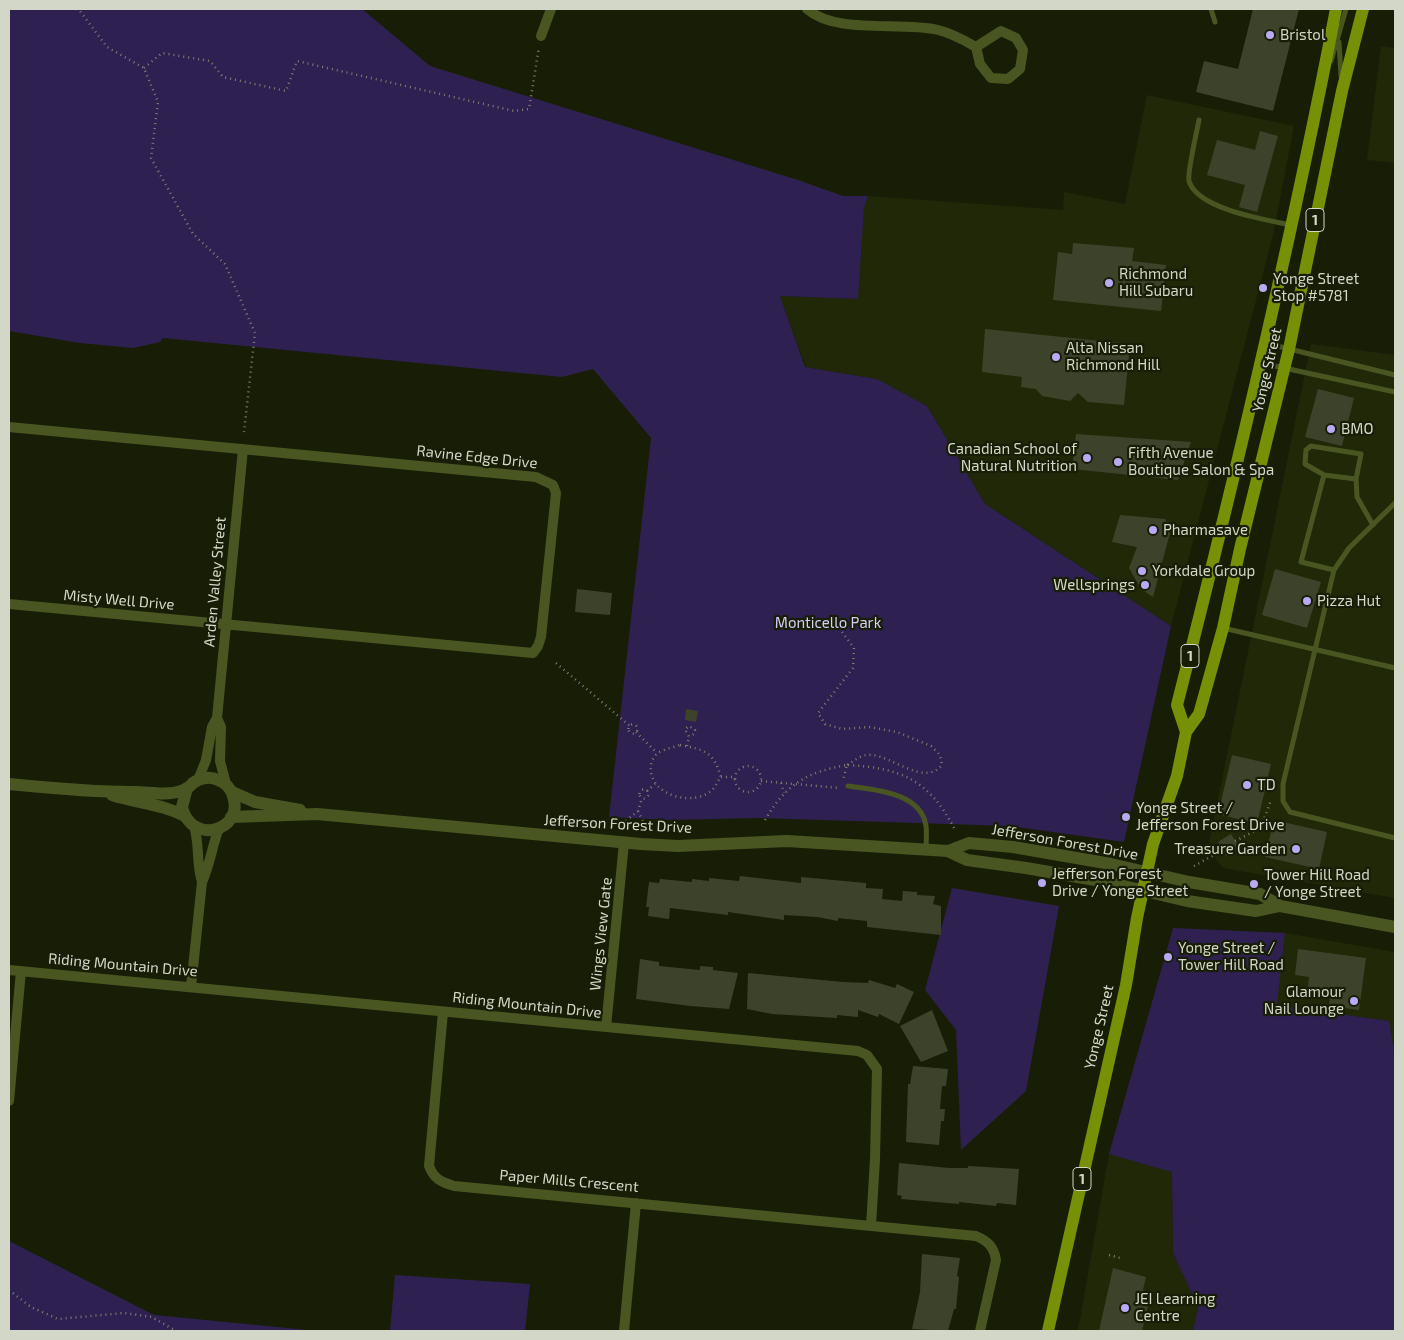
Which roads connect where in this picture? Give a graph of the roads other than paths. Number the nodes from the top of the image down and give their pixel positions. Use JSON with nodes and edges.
{"nodes":[{"id":1,"x":551,"y":9,"type":"edge"},
{"id":2,"x":807,"y":9,"type":"edge"},
{"id":3,"x":1211,"y":9,"type":"edge"},
{"id":4,"x":1336,"y":9,"type":"edge"},
{"id":5,"x":1346,"y":9,"type":"edge"},
{"id":6,"x":1363,"y":9,"type":"edge"},
{"id":7,"x":1215,"y":22,"type":"dead end"},
{"id":8,"x":541,"y":36,"type":"road end"},
{"id":9,"x":1339,"y":39,"type":"junction"},
{"id":10,"x":976,"y":47,"type":"junction"},
{"id":11,"x":1342,"y":91,"type":"junction"},
{"id":12,"x":1320,"y":95,"type":"junction"},
{"id":13,"x":1199,"y":120,"type":"dead end"},
{"id":14,"x":1293,"y":225,"type":"junction"},
{"id":15,"x":1266,"y":343,"type":"junction"},
{"id":16,"x":1290,"y":349,"type":"junction"},
{"id":17,"x":1261,"y":363,"type":"junction"},
{"id":18,"x":1285,"y":369,"type":"junction"},
{"id":19,"x":1395,"y":375,"type":"edge"},
{"id":20,"x":1395,"y":392,"type":"edge"},
{"id":21,"x":9,"y":427,"type":"edge"},
{"id":22,"x":243,"y":449,"type":"junction"},
{"id":23,"x":1324,"y":474,"type":"junction"},
{"id":24,"x":1356,"y":479,"type":"junction"},
{"id":25,"x":1395,"y":503,"type":"edge"},
{"id":26,"x":1373,"y":525,"type":"junction"},
{"id":27,"x":1334,"y":570,"type":"junction"},
{"id":28,"x":9,"y":604,"type":"edge"},
{"id":29,"x":226,"y":625,"type":"junction"},
{"id":30,"x":1223,"y":628,"type":"junction"},
{"id":31,"x":1317,"y":650,"type":"junction"},
{"id":32,"x":1395,"y":668,"type":"edge"},
{"id":33,"x":217,"y":718,"type":"junction"},
{"id":34,"x":1186,"y":732,"type":"junction"},
{"id":35,"x":9,"y":784,"type":"edge"},
{"id":36,"x":193,"y":784,"type":"junction"},
{"id":37,"x":848,"y":786,"type":"dead end"},
{"id":38,"x":229,"y":788,"type":"junction"},
{"id":39,"x":108,"y":793,"type":"junction"},
{"id":40,"x":317,"y":814,"type":"junction"},
{"id":41,"x":185,"y":816,"type":"junction"},
{"id":42,"x":231,"y":817,"type":"junction"},
{"id":43,"x":194,"y":826,"type":"junction"},
{"id":44,"x":219,"y":828,"type":"junction"},
{"id":45,"x":1395,"y":838,"type":"edge"},
{"id":46,"x":624,"y":843,"type":"junction"},
{"id":47,"x":926,"y":849,"type":"junction"},
{"id":48,"x":948,"y":850,"type":"junction"},
{"id":49,"x":1147,"y":873,"type":"junction"},
{"id":50,"x":202,"y":882,"type":"junction"},
{"id":51,"x":1143,"y":890,"type":"junction"},
{"id":52,"x":1280,"y":906,"type":"junction"},
{"id":53,"x":1395,"y":926,"type":"edge"},
{"id":54,"x":9,"y":970,"type":"edge"},
{"id":55,"x":21,"y":971,"type":"junction"},
{"id":56,"x":192,"y":987,"type":"junction"},
{"id":57,"x":443,"y":1012,"type":"junction"},
{"id":58,"x":606,"y":1027,"type":"junction"},
{"id":59,"x":9,"y":1101,"type":"edge"},
{"id":60,"x":636,"y":1203,"type":"junction"},
{"id":61,"x":871,"y":1226,"type":"junction"},
{"id":62,"x":624,"y":1331,"type":"edge"},
{"id":63,"x":980,"y":1331,"type":"edge"},
{"id":64,"x":1048,"y":1331,"type":"edge"}],
"edges":[{"from":1,"to":8,"type":"street"},
{"from":2,"to":10,"type":"street"},
{"from":3,"to":7,"type":"lane"},
{"from":4,"to":12,"type":"main road","name":"Yonge Street","number":"1"},
{"from":5,"to":9,"type":"lane"},
{"from":6,"to":11,"type":"main road","name":"Yonge Street","number":"1"},
{"from":9,"to":11,"type":"lane"},
{"from":9,"to":12,"type":"lane"},
{"from":10,"to":10,"type":"street"},
{"from":11,"to":16,"type":"main road","name":"Yonge Street","number":"1"},
{"from":12,"to":14,"type":"main road","name":"Yonge Street","number":"1"},
{"from":13,"to":14,"type":"lane"},
{"from":14,"to":15,"type":"main road","name":"Yonge Street","number":"1"},
{"from":15,"to":16,"type":"lane"},
{"from":15,"to":17,"type":"main road","name":"Yonge Street"},
{"from":16,"to":18,"type":"main road","name":"Yonge Street","number":"1"},
{"from":16,"to":19,"type":"lane"},
{"from":17,"to":18,"type":"lane"},
{"from":17,"to":34,"type":"main road","name":"Yonge Street","number":"1"},
{"from":18,"to":20,"type":"lane"},
{"from":18,"to":30,"type":"main road","name":"Yonge Street","number":"1"},
{"from":21,"to":22,"type":"street","name":"Ravine Edge Drive"},
{"from":22,"to":29,"type":"street","name":"Arden Valley Street"},
{"from":22,"to":29,"type":"street","name":"Ravine Edge Drive"},
{"from":23,"to":24,"type":"lane"},
{"from":23,"to":24,"type":"lane"},
{"from":23,"to":27,"type":"lane"},
{"from":24,"to":26,"type":"lane"},
{"from":25,"to":26,"type":"lane"},
{"from":26,"to":27,"type":"lane"},
{"from":27,"to":31,"type":"lane"},
{"from":28,"to":29,"type":"street","name":"Misty Well Drive"},
{"from":29,"to":33,"type":"street","name":"Arden Valley Street"},
{"from":30,"to":31,"type":"lane"},
{"from":30,"to":34,"type":"main road","name":"Yonge Street","number":"1"},
{"from":31,"to":32,"type":"lane"},
{"from":31,"to":45,"type":"lane"},
{"from":33,"to":36,"type":"street","name":"Arden Valley Street"},
{"from":33,"to":38,"type":"street","name":"Arden Valley Street"},
{"from":34,"to":49,"type":"main road","name":"Yonge Street","number":"1"},
{"from":35,"to":39,"type":"street"},
{"from":36,"to":38,"type":"street"},
{"from":36,"to":39,"type":"street"},
{"from":36,"to":41,"type":"street"},
{"from":37,"to":47,"type":"lane"},
{"from":38,"to":40,"type":"street","name":"Jefferson Forest Drive"},
{"from":38,"to":42,"type":"street"},
{"from":39,"to":41,"type":"street"},
{"from":40,"to":42,"type":"street","name":"Jefferson Forest Drive"},
{"from":40,"to":46,"type":"street","name":"Jefferson Forest Drive"},
{"from":41,"to":43,"type":"street"},
{"from":42,"to":44,"type":"street"},
{"from":43,"to":44,"type":"street"},
{"from":43,"to":50,"type":"street"},
{"from":44,"to":50,"type":"street"},
{"from":46,"to":47,"type":"street","name":"Jefferson Forest Drive"},
{"from":46,"to":58,"type":"street","name":"Wings View Gate"},
{"from":47,"to":48,"type":"street","name":"Jefferson Forest Drive"},
{"from":48,"to":49,"type":"street","name":"Jefferson Forest Drive"},
{"from":48,"to":51,"type":"street","name":"Jefferson Forest Drive"},
{"from":49,"to":51,"type":"main road","name":"Yonge Street","number":"1"},
{"from":49,"to":52,"type":"street","name":"Jefferson Forest Drive"},
{"from":50,"to":56,"type":"street"},
{"from":51,"to":52,"type":"street","name":"Jefferson Forest Drive"},
{"from":51,"to":64,"type":"main road","name":"Yonge Street","number":"1"},
{"from":52,"to":53,"type":"street"},
{"from":54,"to":55,"type":"street","name":"Riding Mountain Drive"},
{"from":55,"to":56,"type":"street","name":"Riding Mountain Drive"},
{"from":55,"to":59,"type":"street"},
{"from":56,"to":57,"type":"street","name":"Riding Mountain Drive"},
{"from":57,"to":58,"type":"street","name":"Riding Mountain Drive"},
{"from":57,"to":60,"type":"street","name":"Paper Mills Crescent"},
{"from":58,"to":61,"type":"street","name":"Riding Mountain Drive"},
{"from":60,"to":61,"type":"street","name":"Paper Mills Crescent"},
{"from":60,"to":62,"type":"street"},
{"from":61,"to":63,"type":"street","name":"Paper Mills Crescent"}]}
